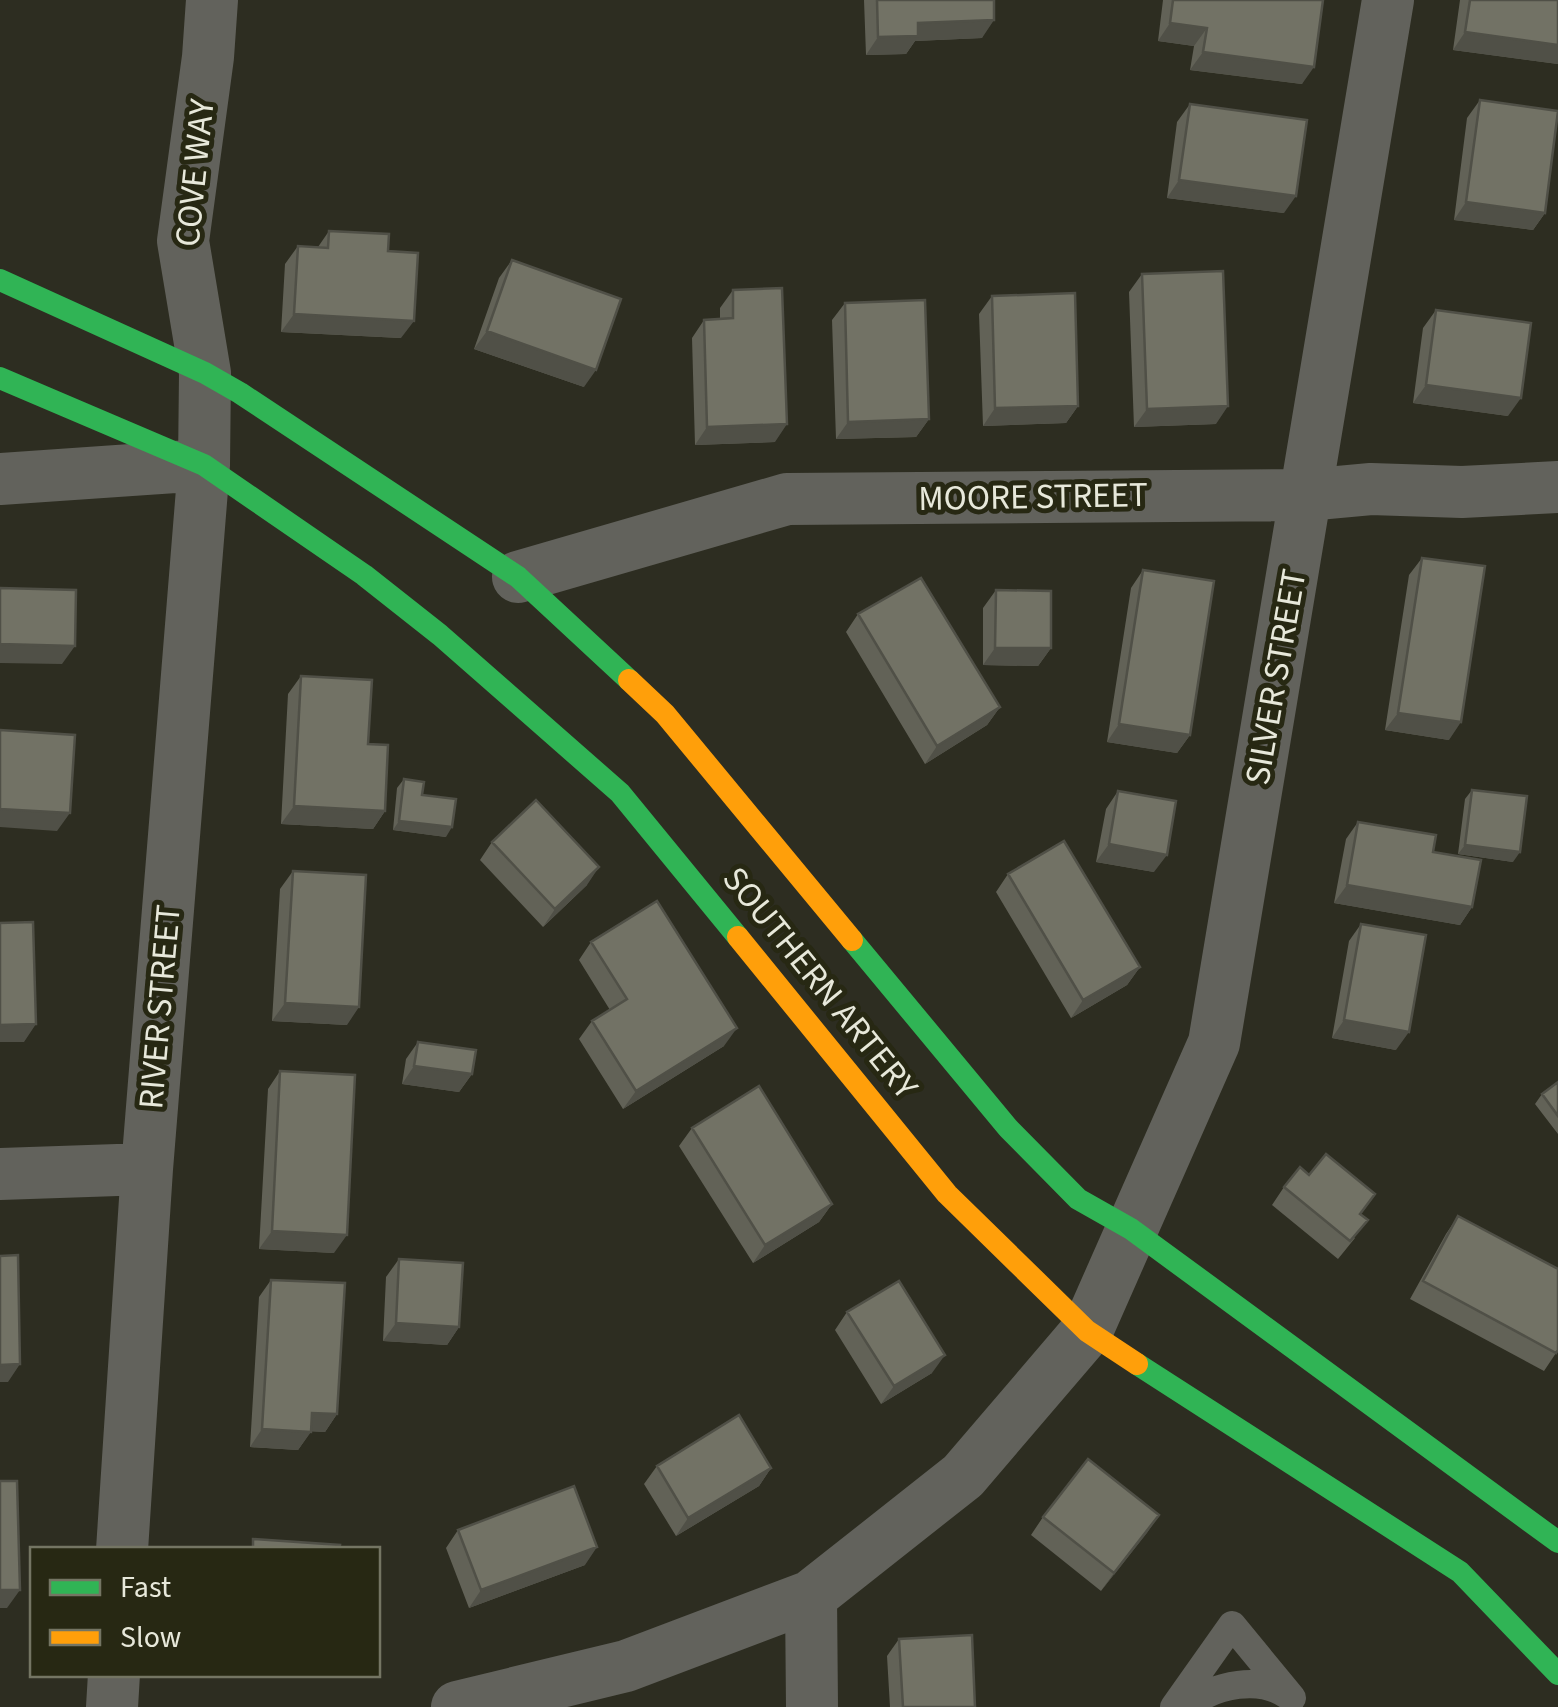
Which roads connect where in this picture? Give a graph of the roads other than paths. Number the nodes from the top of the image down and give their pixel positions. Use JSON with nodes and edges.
{"nodes":[{"id":1,"x":212,"y":0,"type":"edge"},
{"id":2,"x":1388,"y":0,"type":"edge"},
{"id":3,"x":0,"y":280,"type":"edge"},
{"id":4,"x":204,"y":373,"type":"junction"},
{"id":5,"x":0,"y":378,"type":"edge"},
{"id":6,"x":204,"y":465,"type":"junction"},
{"id":7,"x":0,"y":479,"type":"edge"},
{"id":8,"x":1558,"y":487,"type":"edge"},
{"id":9,"x":1306,"y":495,"type":"junction"},
{"id":10,"x":518,"y":577,"type":"junction"},
{"id":11,"x":147,"y":1169,"type":"junction"},
{"id":12,"x":0,"y":1174,"type":"edge"},
{"id":13,"x":1132,"y":1229,"type":"junction"},
{"id":14,"x":1087,"y":1331,"type":"junction"},
{"id":15,"x":1558,"y":1542,"type":"edge"},
{"id":16,"x":122,"y":1547,"type":"edge"},
{"id":17,"x":811,"y":1596,"type":"junction"},
{"id":18,"x":1558,"y":1674,"type":"edge"},
{"id":19,"x":114,"y":1677,"type":"edge"},
{"id":20,"x":1298,"y":1703,"type":"edge"},
{"id":21,"x":112,"y":1707,"type":"edge"},
{"id":22,"x":457,"y":1707,"type":"edge"},
{"id":23,"x":812,"y":1707,"type":"edge"},
{"id":24,"x":1174,"y":1707,"type":"edge"},
{"id":25,"x":1188,"y":1707,"type":"edge"}],
"edges":[{"from":1,"to":4,"type":"street","name":"COVE WAY"},
{"from":2,"to":9,"type":"street","name":"SILVER STREET"},
{"from":3,"to":4,"type":"main road","name":"SOUTHERN ARTERY"},
{"from":4,"to":6,"type":"street","name":"COVE WAY"},
{"from":4,"to":10,"type":"main road","name":"SOUTHERN ARTERY"},
{"from":5,"to":6,"type":"main road","name":"SOUTHERN ARTERY"},
{"from":6,"to":7,"type":"street"},
{"from":6,"to":11,"type":"street","name":"RIVER STREET"},
{"from":6,"to":14,"type":"main road","name":"SOUTHERN ARTERY"},
{"from":8,"to":9,"type":"street","name":"MOORE STREET"},
{"from":9,"to":10,"type":"street","name":"MOORE STREET"},
{"from":9,"to":13,"type":"street","name":"SILVER STREET"},
{"from":10,"to":13,"type":"main road","name":"SOUTHERN ARTERY"},
{"from":11,"to":12,"type":"street"},
{"from":11,"to":16,"type":"street","name":"RIVER STREET"},
{"from":13,"to":14,"type":"street","name":"SILVER STREET"},
{"from":13,"to":15,"type":"main road","name":"SOUTHERN ARTERY"},
{"from":14,"to":17,"type":"street","name":"SILVER STREET"},
{"from":14,"to":18,"type":"main road","name":"SOUTHERN ARTERY"},
{"from":17,"to":22,"type":"street","name":"SILVER STREET"},
{"from":17,"to":23,"type":"street"},
{"from":19,"to":21,"type":"street"},
{"from":20,"to":24,"type":"lane"},
{"from":20,"to":25,"type":"lane"}]}
